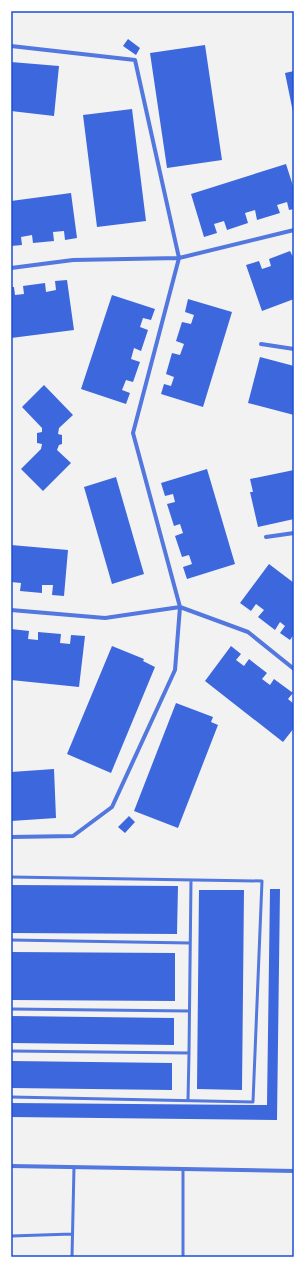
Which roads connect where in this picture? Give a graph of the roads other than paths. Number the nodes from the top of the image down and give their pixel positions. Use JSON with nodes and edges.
{"nodes":[{"id":1,"x":11,"y":46,"type":"edge"},
{"id":2,"x":294,"y":230,"type":"edge"},
{"id":3,"x":179,"y":258,"type":"junction"},
{"id":4,"x":11,"y":268,"type":"edge"},
{"id":5,"x":261,"y":344,"type":"dead end"},
{"id":6,"x":294,"y":349,"type":"edge"},
{"id":7,"x":294,"y":533,"type":"edge"},
{"id":8,"x":266,"y":538,"type":"dead end"},
{"id":9,"x":180,"y":607,"type":"junction"},
{"id":10,"x":11,"y":610,"type":"edge"},
{"id":11,"x":294,"y":668,"type":"edge"},
{"id":12,"x":11,"y":837,"type":"edge"},
{"id":13,"x":11,"y":877,"type":"edge"},
{"id":14,"x":191,"y":880,"type":"junction"},
{"id":15,"x":11,"y":940,"type":"edge"},
{"id":16,"x":190,"y":943,"type":"junction"},
{"id":17,"x":11,"y":1009,"type":"edge"},
{"id":18,"x":189,"y":1011,"type":"junction"},
{"id":19,"x":11,"y":1051,"type":"edge"},
{"id":20,"x":189,"y":1053,"type":"junction"},
{"id":21,"x":11,"y":1097,"type":"edge"},
{"id":22,"x":188,"y":1100,"type":"junction"},
{"id":23,"x":11,"y":1166,"type":"edge"},
{"id":24,"x":74,"y":1167,"type":"junction"},
{"id":25,"x":183,"y":1169,"type":"junction"},
{"id":26,"x":294,"y":1171,"type":"edge"},
{"id":27,"x":72,"y":1234,"type":"junction"},
{"id":28,"x":11,"y":1236,"type":"edge"},
{"id":29,"x":72,"y":1257,"type":"edge"},
{"id":30,"x":183,"y":1257,"type":"edge"}],
"edges":[{"from":1,"to":3,"type":"street"},
{"from":2,"to":3,"type":"street"},
{"from":3,"to":4,"type":"street"},
{"from":3,"to":9,"type":"street"},
{"from":5,"to":6,"type":"street"},
{"from":7,"to":8,"type":"street"},
{"from":9,"to":10,"type":"street"},
{"from":9,"to":11,"type":"street"},
{"from":9,"to":12,"type":"street"},
{"from":13,"to":14,"type":"lane"},
{"from":14,"to":16,"type":"lane"},
{"from":14,"to":22,"type":"lane"},
{"from":15,"to":16,"type":"lane"},
{"from":16,"to":18,"type":"lane"},
{"from":17,"to":18,"type":"lane"},
{"from":18,"to":20,"type":"lane"},
{"from":19,"to":20,"type":"lane"},
{"from":20,"to":22,"type":"lane"},
{"from":21,"to":22,"type":"lane"},
{"from":23,"to":24,"type":"street"},
{"from":24,"to":25,"type":"street"},
{"from":24,"to":27,"type":"lane"},
{"from":25,"to":26,"type":"street"},
{"from":25,"to":30,"type":"lane"},
{"from":27,"to":28,"type":"lane"},
{"from":27,"to":29,"type":"lane"}]}
